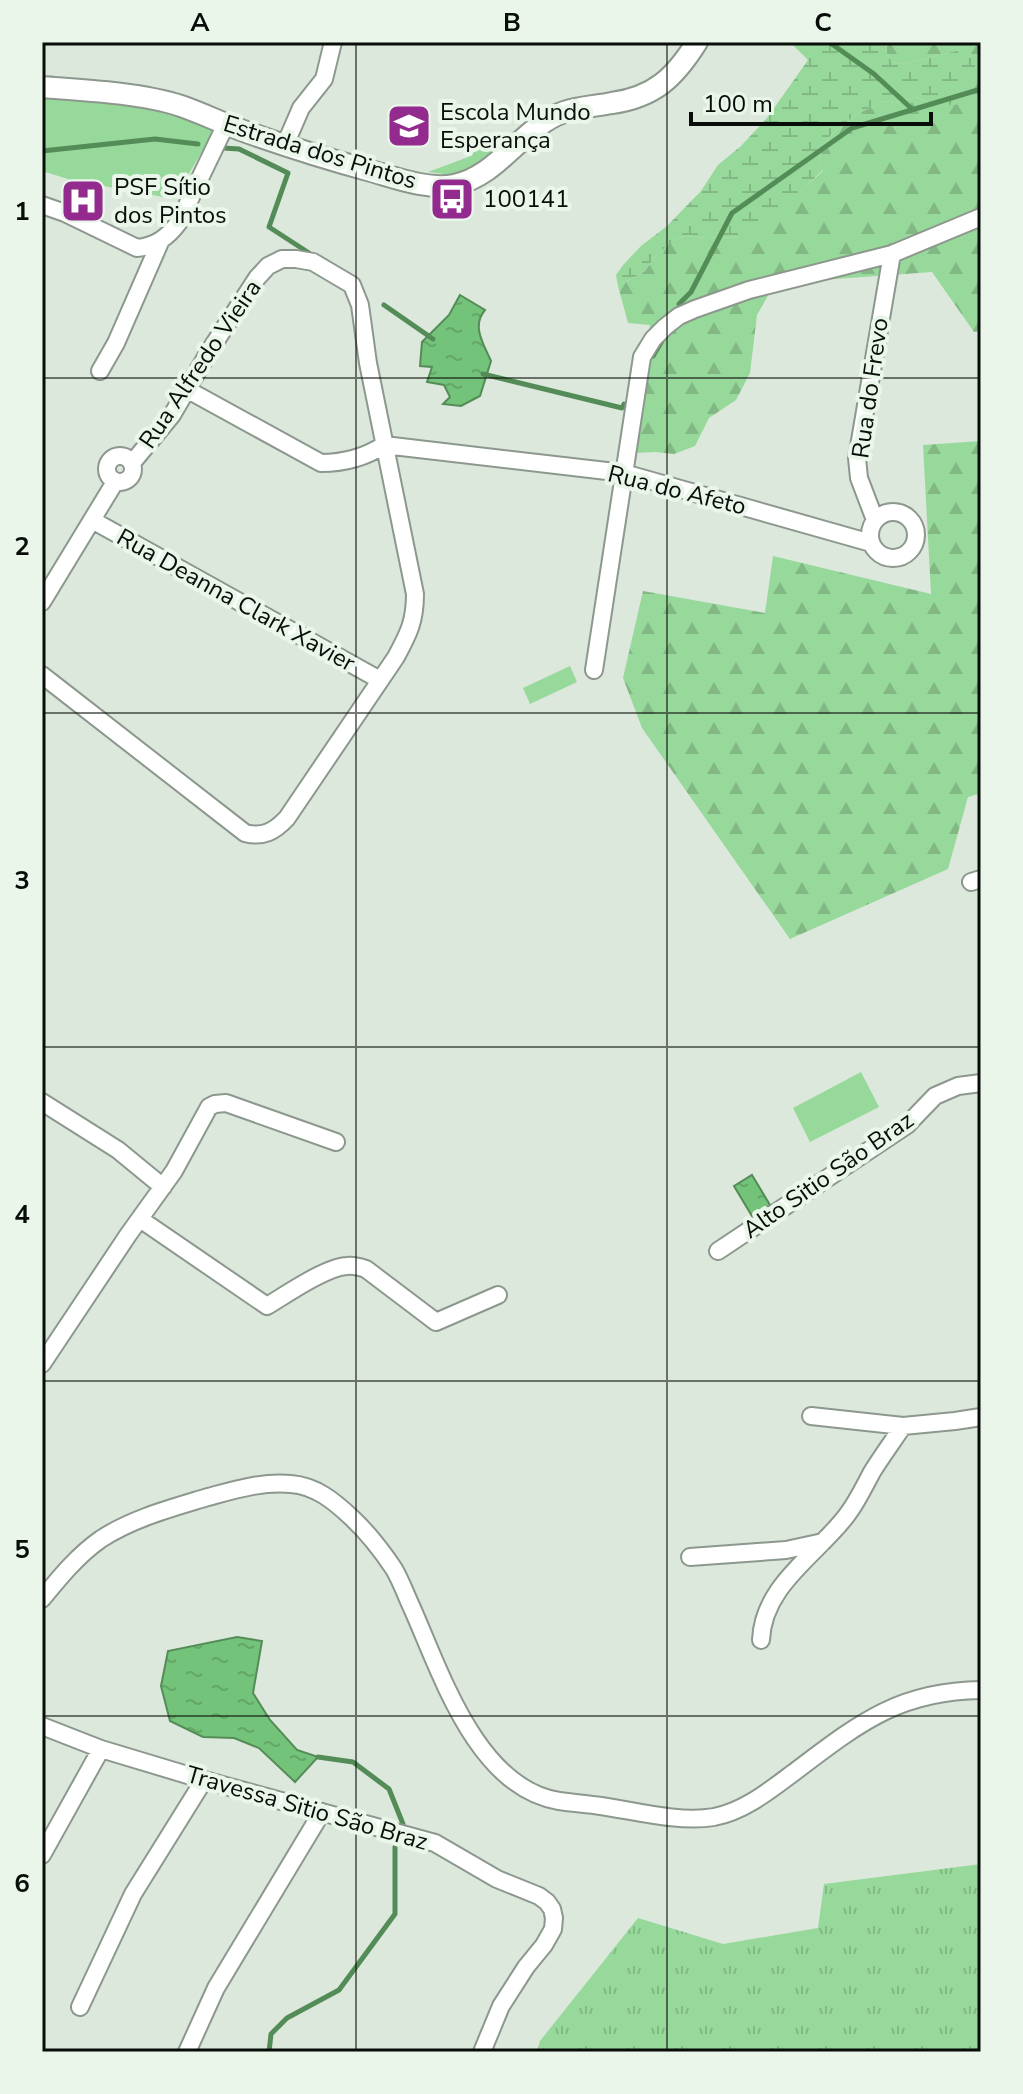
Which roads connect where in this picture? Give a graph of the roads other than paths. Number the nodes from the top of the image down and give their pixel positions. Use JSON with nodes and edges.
{"nodes":[{"id":1,"x":333,"y":42,"type":"edge"},
{"id":2,"x":697,"y":42,"type":"edge"},
{"id":3,"x":42,"y":87,"type":"edge"},
{"id":4,"x":226,"y":124,"type":"junction"},
{"id":5,"x":285,"y":145,"type":"junction"},
{"id":6,"x":42,"y":205,"type":"edge"},
{"id":7,"x":981,"y":217,"type":"edge"},
{"id":8,"x":161,"y":240,"type":"junction"},
{"id":9,"x":892,"y":254,"type":"junction"},
{"id":10,"x":100,"y":371,"type":"dead end"},
{"id":11,"x":188,"y":390,"type":"junction"},
{"id":12,"x":384,"y":445,"type":"junction"},
{"id":13,"x":624,"y":473,"type":"junction"},
{"id":14,"x":92,"y":520,"type":"junction"},
{"id":15,"x":875,"y":520,"type":"junction"},
{"id":16,"x":871,"y":543,"type":"junction"},
{"id":17,"x":42,"y":602,"type":"edge"},
{"id":18,"x":594,"y":670,"type":"dead end"},
{"id":19,"x":42,"y":675,"type":"edge"},
{"id":20,"x":380,"y":680,"type":"junction"},
{"id":21,"x":981,"y":1083,"type":"edge"},
{"id":22,"x":42,"y":1102,"type":"edge"},
{"id":23,"x":336,"y":1142,"type":"dead end"},
{"id":24,"x":163,"y":1187,"type":"junction"},
{"id":25,"x":140,"y":1219,"type":"junction"},
{"id":26,"x":718,"y":1251,"type":"dead end"},
{"id":27,"x":498,"y":1295,"type":"dead end"},
{"id":28,"x":42,"y":1364,"type":"edge"},
{"id":29,"x":811,"y":1416,"type":"dead end"},
{"id":30,"x":981,"y":1417,"type":"edge"},
{"id":31,"x":903,"y":1426,"type":"junction"},
{"id":32,"x":823,"y":1542,"type":"junction"},
{"id":33,"x":690,"y":1557,"type":"dead end"},
{"id":34,"x":42,"y":1599,"type":"edge"},
{"id":35,"x":761,"y":1640,"type":"dead end"},
{"id":36,"x":981,"y":1690,"type":"edge"},
{"id":37,"x":42,"y":1726,"type":"edge"},
{"id":38,"x":101,"y":1749,"type":"junction"},
{"id":39,"x":204,"y":1780,"type":"junction"},
{"id":40,"x":322,"y":1812,"type":"junction"},
{"id":41,"x":42,"y":1855,"type":"edge"},
{"id":42,"x":80,"y":2007,"type":"dead end"},
{"id":43,"x":187,"y":2052,"type":"edge"},
{"id":44,"x":482,"y":2052,"type":"edge"}],
"edges":[{"from":1,"to":5,"type":"street"},
{"from":2,"to":5,"type":"street","name":"Estrada dos Pintos"},
{"from":3,"to":4,"type":"street","name":"Estrada dos Pintos"},
{"from":4,"to":5,"type":"street","name":"Estrada dos Pintos"},
{"from":4,"to":8,"type":"street"},
{"from":6,"to":8,"type":"street"},
{"from":7,"to":9,"type":"street"},
{"from":8,"to":10,"type":"street"},
{"from":9,"to":13,"type":"street"},
{"from":9,"to":15,"type":"street","name":"Rua do Frevo"},
{"from":11,"to":12,"type":"street"},
{"from":11,"to":12,"type":"street","name":"Rua Alfredo Vieira"},
{"from":11,"to":14,"type":"street","name":"Rua Alfredo Vieira"},
{"from":12,"to":13,"type":"street","name":"Rua do Afeto"},
{"from":12,"to":20,"type":"street"},
{"from":13,"to":16,"type":"street","name":"Rua do Afeto"},
{"from":13,"to":18,"type":"street"},
{"from":14,"to":17,"type":"street"},
{"from":14,"to":20,"type":"street","name":"Rua Deanna Clark Xavier"},
{"from":15,"to":16,"type":"street"},
{"from":15,"to":16,"type":"street","name":"Rua do Afeto"},
{"from":19,"to":20,"type":"street"},
{"from":21,"to":26,"type":"street","name":"Alto Sitio São Braz"},
{"from":22,"to":24,"type":"street"},
{"from":23,"to":24,"type":"street"},
{"from":24,"to":25,"type":"street"},
{"from":25,"to":27,"type":"street"},
{"from":25,"to":28,"type":"street"},
{"from":29,"to":31,"type":"street"},
{"from":30,"to":31,"type":"street"},
{"from":31,"to":32,"type":"street"},
{"from":32,"to":33,"type":"street"},
{"from":32,"to":35,"type":"street"},
{"from":34,"to":36,"type":"street"},
{"from":37,"to":38,"type":"street","name":"Travessa Sitio São Braz"},
{"from":38,"to":39,"type":"street","name":"Travessa Sitio São Braz"},
{"from":38,"to":41,"type":"street"},
{"from":39,"to":40,"type":"street","name":"Travessa Sitio São Braz"},
{"from":39,"to":42,"type":"street"},
{"from":40,"to":43,"type":"street"},
{"from":40,"to":44,"type":"street","name":"Travessa Sitio São Braz"}]}
